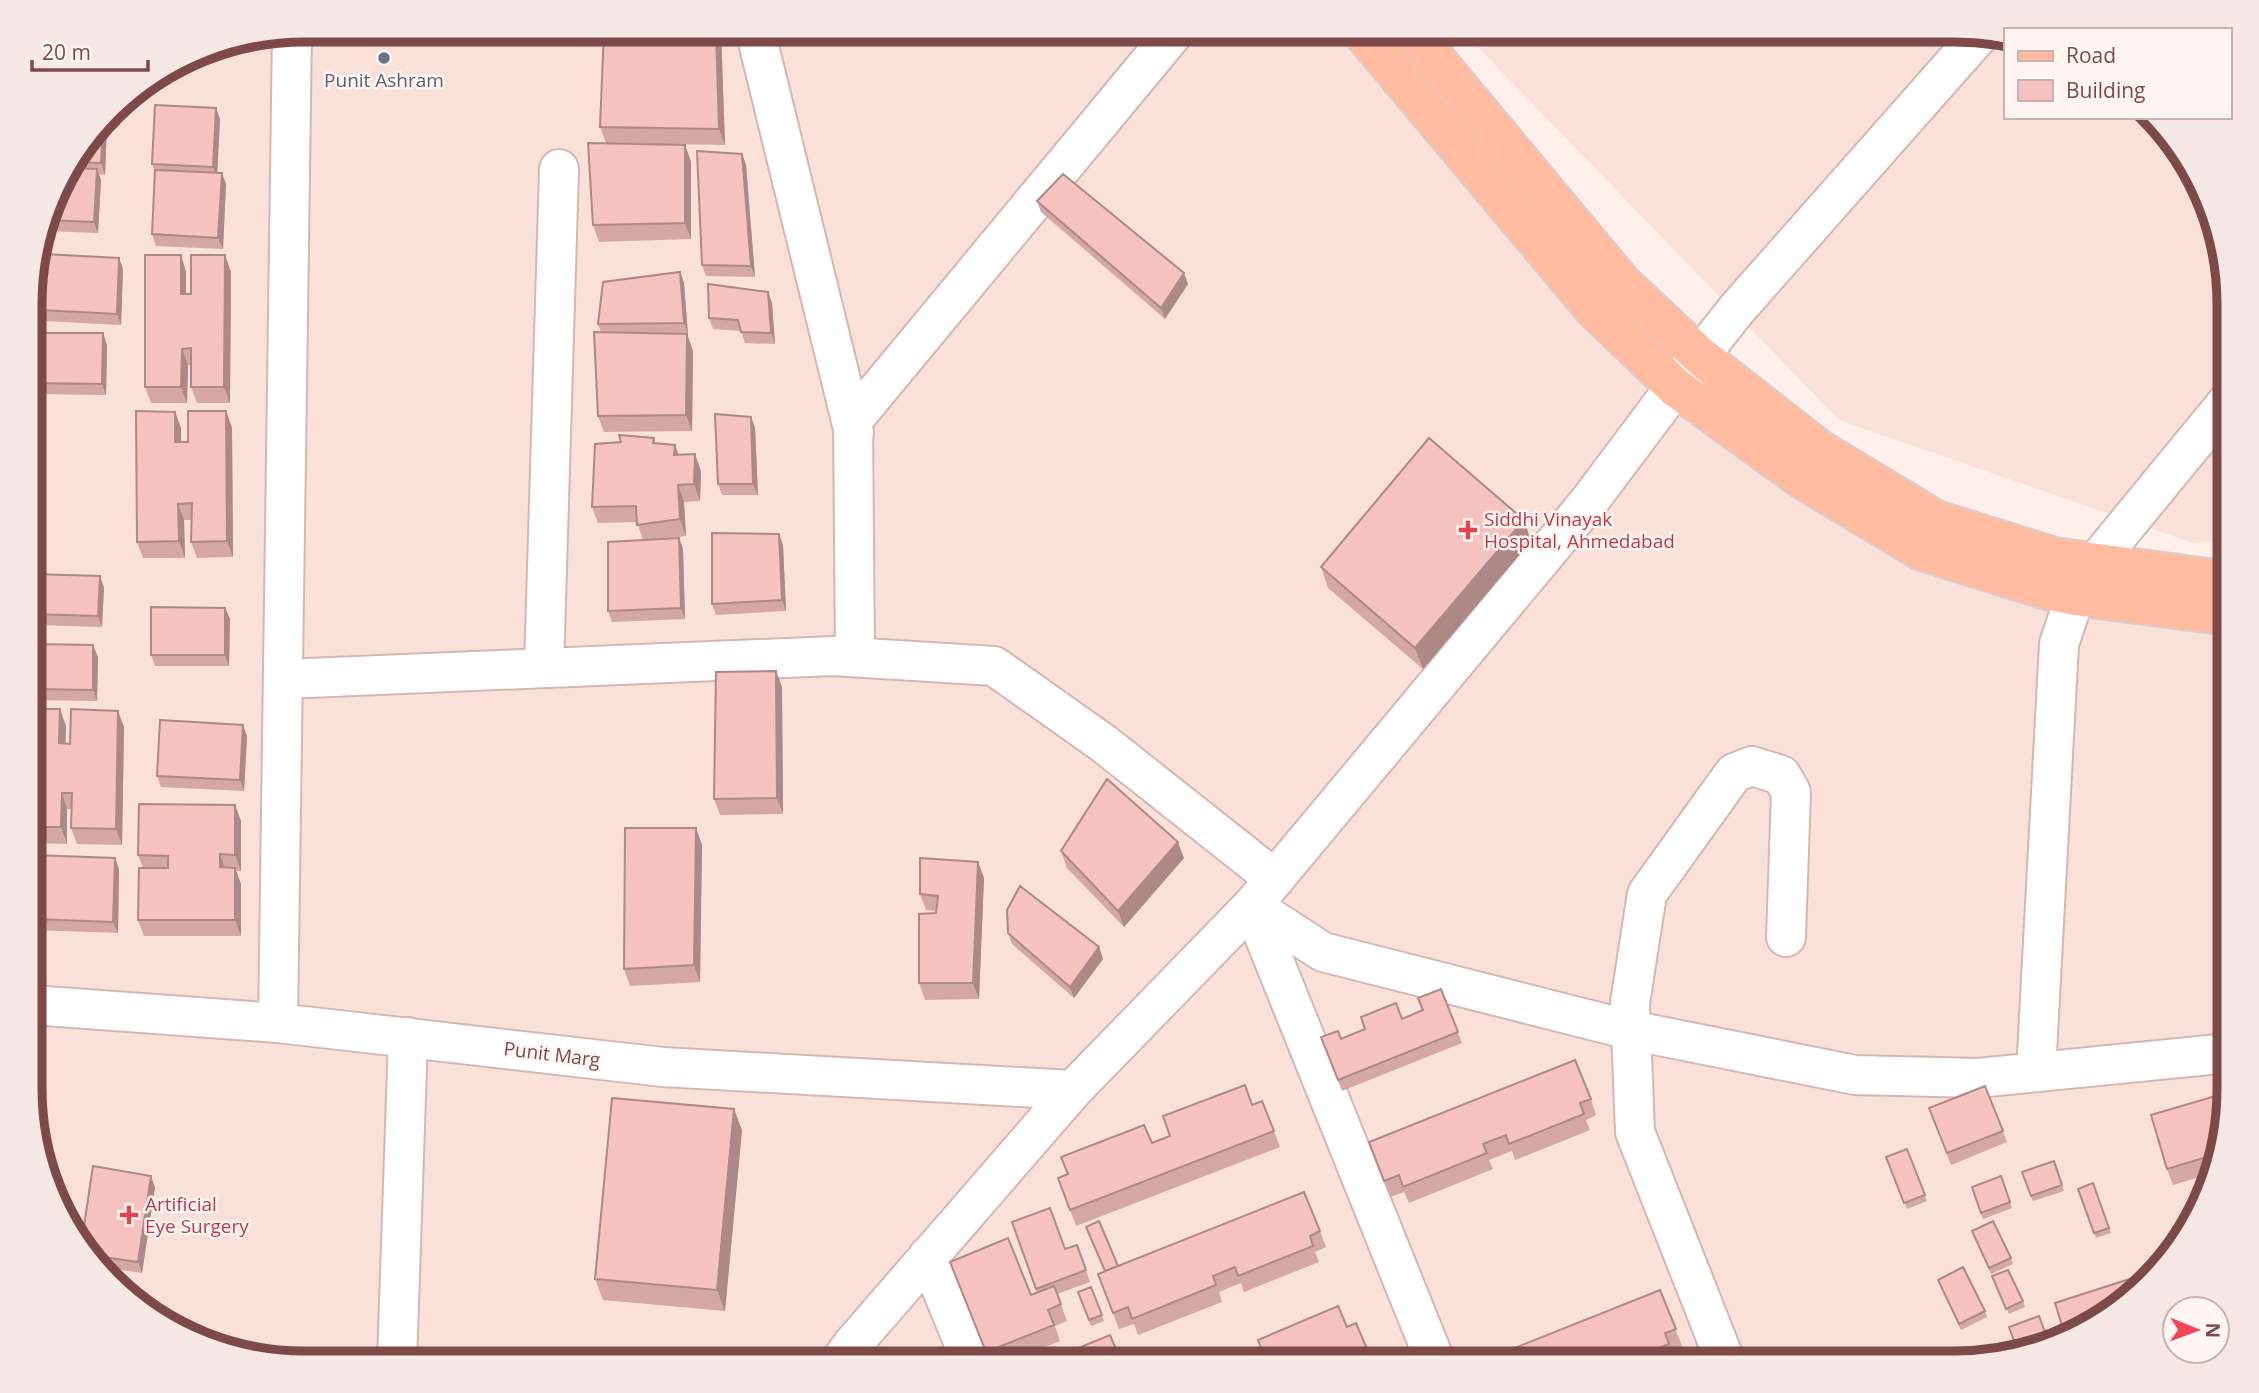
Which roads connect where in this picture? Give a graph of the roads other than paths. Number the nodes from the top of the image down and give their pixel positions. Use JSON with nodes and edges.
{"nodes":[{"id":1,"x":758,"y":42,"type":"edge"},
{"id":2,"x":1167,"y":42,"type":"edge"},
{"id":3,"x":1370,"y":42,"type":"edge"},
{"id":4,"x":1421,"y":42,"type":"edge"},
{"id":5,"x":292,"y":43,"type":"edge"},
{"id":6,"x":1972,"y":43,"type":"edge"},
{"id":7,"x":559,"y":169,"type":"dead end"},
{"id":8,"x":1700,"y":356,"type":"junction"},
{"id":9,"x":1675,"y":387,"type":"junction"},
{"id":10,"x":2217,"y":415,"type":"edge"},
{"id":11,"x":854,"y":433,"type":"junction"},
{"id":12,"x":2096,"y":562,"type":"junction"},
{"id":13,"x":2217,"y":579,"type":"edge"},
{"id":14,"x":2075,"y":596,"type":"junction"},
{"id":15,"x":2217,"y":614,"type":"edge"},
{"id":16,"x":855,"y":657,"type":"junction"},
{"id":17,"x":544,"y":668,"type":"junction"},
{"id":18,"x":284,"y":679,"type":"junction"},
{"id":19,"x":1264,"y":892,"type":"junction"},
{"id":20,"x":1786,"y":937,"type":"dead end"},
{"id":21,"x":42,"y":1007,"type":"edge"},
{"id":22,"x":278,"y":1023,"type":"junction"},
{"id":23,"x":1630,"y":1030,"type":"junction"},
{"id":24,"x":408,"y":1037,"type":"junction"},
{"id":25,"x":2217,"y":1054,"type":"edge"},
{"id":26,"x":2036,"y":1072,"type":"junction"},
{"id":27,"x":1073,"y":1090,"type":"junction"},
{"id":28,"x":929,"y":1256,"type":"junction"},
{"id":29,"x":397,"y":1351,"type":"edge"},
{"id":30,"x":848,"y":1351,"type":"edge"},
{"id":31,"x":967,"y":1351,"type":"edge"},
{"id":32,"x":1432,"y":1351,"type":"edge"},
{"id":33,"x":1721,"y":1351,"type":"edge"}],
"edges":[{"from":1,"to":11,"type":"street"},
{"from":2,"to":11,"type":"street"},
{"from":3,"to":9,"type":"main road"},
{"from":4,"to":8,"type":"main road"},
{"from":5,"to":18,"type":"street"},
{"from":6,"to":8,"type":"street"},
{"from":7,"to":17,"type":"street"},
{"from":8,"to":9,"type":"street"},
{"from":8,"to":12,"type":"main road"},
{"from":9,"to":14,"type":"main road"},
{"from":9,"to":19,"type":"street"},
{"from":10,"to":12,"type":"street"},
{"from":11,"to":16,"type":"street"},
{"from":12,"to":13,"type":"main road"},
{"from":12,"to":14,"type":"street"},
{"from":14,"to":15,"type":"main road"},
{"from":14,"to":26,"type":"street"},
{"from":16,"to":17,"type":"street"},
{"from":16,"to":19,"type":"street"},
{"from":17,"to":18,"type":"street"},
{"from":18,"to":22,"type":"street"},
{"from":19,"to":23,"type":"street"},
{"from":19,"to":27,"type":"street"},
{"from":19,"to":32,"type":"street"},
{"from":20,"to":23,"type":"street"},
{"from":21,"to":22,"type":"street","name":"Punit Marg"},
{"from":22,"to":24,"type":"street","name":"Punit Marg"},
{"from":23,"to":26,"type":"street"},
{"from":23,"to":33,"type":"street"},
{"from":24,"to":27,"type":"street","name":"Punit Marg"},
{"from":24,"to":29,"type":"street"},
{"from":25,"to":26,"type":"street"},
{"from":27,"to":28,"type":"street"},
{"from":28,"to":30,"type":"street"},
{"from":28,"to":31,"type":"street"}]}
